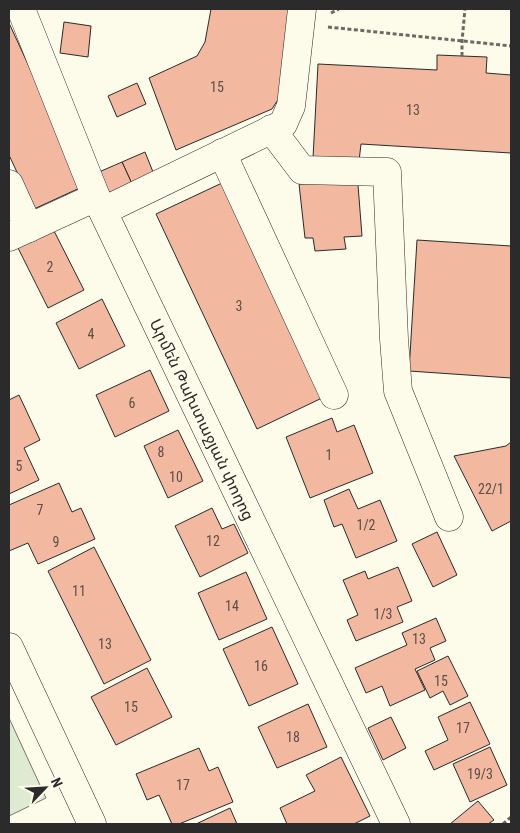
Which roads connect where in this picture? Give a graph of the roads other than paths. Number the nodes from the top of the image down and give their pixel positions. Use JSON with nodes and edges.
{"nodes":[{"id":1,"x":21,"y":9,"type":"edge"},
{"id":2,"x":301,"y":16,"type":"edge"},
{"id":3,"x":271,"y":129,"type":"junction"},
{"id":4,"x":222,"y":153,"type":"junction"},
{"id":5,"x":9,"y":184,"type":"edge"},
{"id":6,"x":100,"y":204,"type":"junction"},
{"id":7,"x":19,"y":233,"type":"edge"},
{"id":8,"x":334,"y":395,"type":"dead end"},
{"id":9,"x":449,"y":517,"type":"dead end"},
{"id":10,"x":9,"y":647,"type":"edge"},
{"id":11,"x":92,"y":824,"type":"edge"},
{"id":12,"x":396,"y":824,"type":"edge"}],
"edges":[{"from":1,"to":6,"type":"street","name":"Արմեն Թախտաջյան փողոց"},
{"from":2,"to":3,"type":"street"},
{"from":3,"to":4,"type":"street"},
{"from":3,"to":9,"type":"street"},
{"from":4,"to":6,"type":"street"},
{"from":4,"to":8,"type":"street"},
{"from":5,"to":7,"type":"street"},
{"from":6,"to":7,"type":"street"},
{"from":6,"to":12,"type":"street","name":"Արմեն Թախտաջյան փողոց"},
{"from":10,"to":11,"type":"street"}]}
